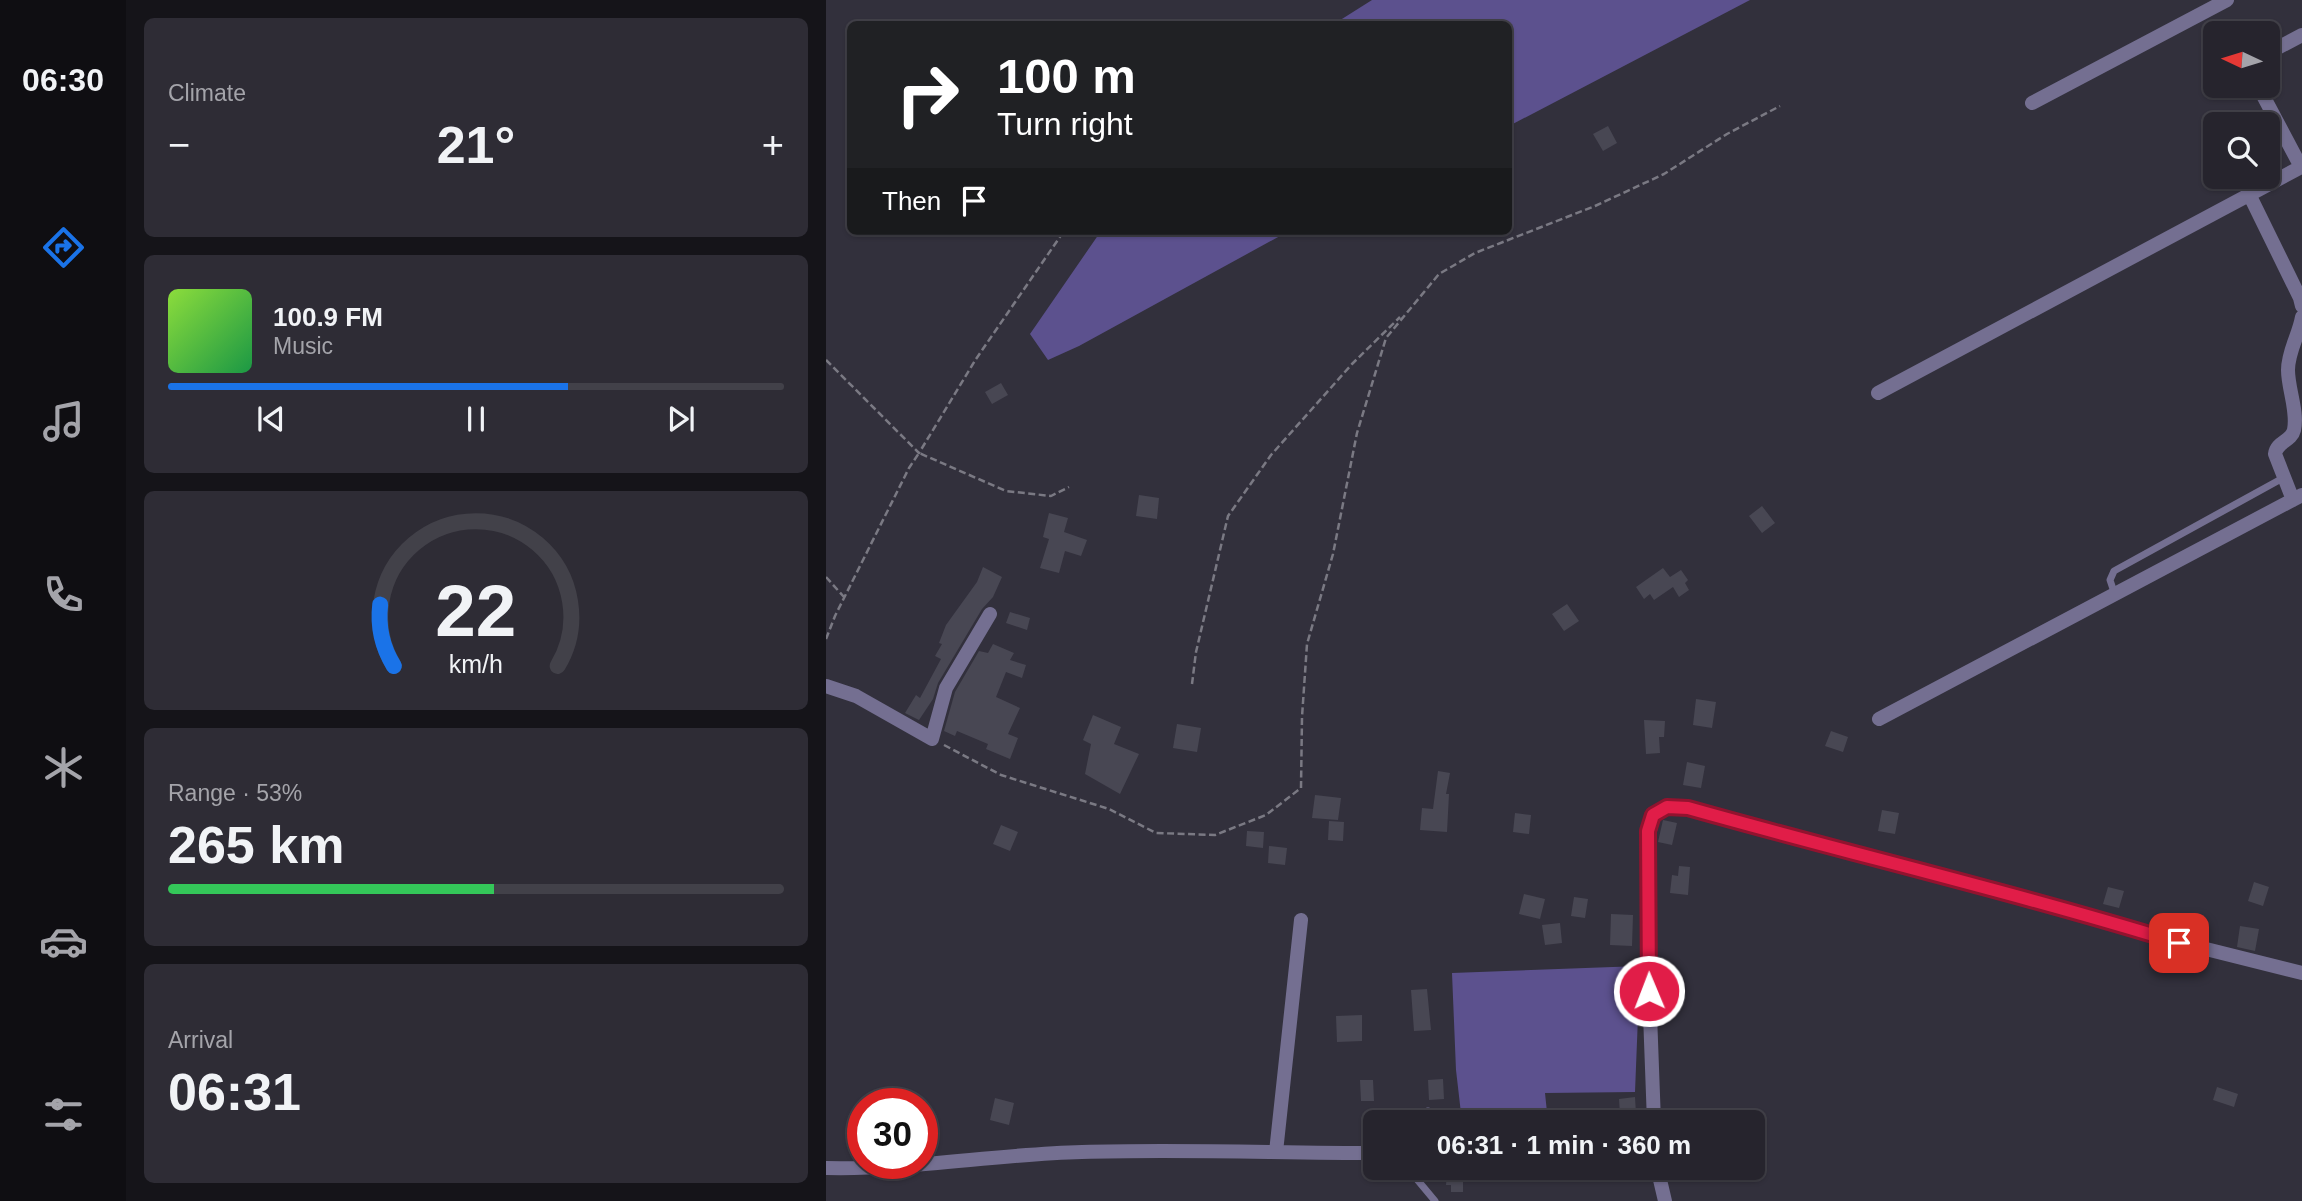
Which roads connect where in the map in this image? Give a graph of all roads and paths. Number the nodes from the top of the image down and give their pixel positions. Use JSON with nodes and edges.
{"nodes":[{"id":1,"x":2227,"y":0,"type":"edge"},
{"id":2,"x":2302,"y":35,"type":"edge"},
{"id":3,"x":2280,"y":47,"type":"edge"},
{"id":4,"x":2264,"y":98,"type":"edge"},
{"id":5,"x":2032,"y":103,"type":"dead end"},
{"id":6,"x":1780,"y":106,"type":"dead end"},
{"id":7,"x":2301,"y":166,"type":"edge"},
{"id":8,"x":2249,"y":194,"type":"junction"},
{"id":9,"x":1061,"y":235,"type":"edge"},
{"id":10,"x":2302,"y":306,"type":"edge"},
{"id":11,"x":1410,"y":308,"type":"junction"},
{"id":12,"x":2302,"y":317,"type":"edge"},
{"id":13,"x":826,"y":360,"type":"edge"},
{"id":14,"x":1878,"y":393,"type":"dead end"},
{"id":15,"x":919,"y":453,"type":"junction"},
{"id":16,"x":2283,"y":478,"type":"junction"},
{"id":17,"x":1069,"y":487,"type":"dead end"},
{"id":18,"x":2297,"y":498,"type":"edge"},
{"id":19,"x":826,"y":577,"type":"edge"},
{"id":20,"x":2116,"y":595,"type":"junction"},
{"id":21,"x":844,"y":597,"type":"junction"},
{"id":22,"x":990,"y":614,"type":"dead end"},
{"id":23,"x":826,"y":639,"type":"edge"},
{"id":24,"x":1192,"y":684,"type":"dead end"},
{"id":25,"x":826,"y":686,"type":"edge"},
{"id":26,"x":1879,"y":719,"type":"dead end"},
{"id":27,"x":932,"y":739,"type":"junction"},
{"id":28,"x":1301,"y":920,"type":"dead end"},
{"id":29,"x":2302,"y":973,"type":"edge"},
{"id":30,"x":1654,"y":1110,"type":"edge"},
{"id":31,"x":1276,"y":1152,"type":"junction"},
{"id":32,"x":1363,"y":1153,"type":"edge"},
{"id":33,"x":826,"y":1168,"type":"edge"},
{"id":34,"x":1418,"y":1180,"type":"edge"},
{"id":35,"x":1660,"y":1180,"type":"edge"},
{"id":36,"x":1435,"y":1201,"type":"edge"},
{"id":37,"x":1665,"y":1201,"type":"edge"}],
"edges":[{"from":1,"to":5,"type":"street"},
{"from":2,"to":3,"type":"street"},
{"from":4,"to":7,"type":"street"},
{"from":6,"to":11,"type":"path"},
{"from":7,"to":8,"type":"street"},
{"from":8,"to":10,"type":"street"},
{"from":8,"to":14,"type":"street"},
{"from":9,"to":15,"type":"path"},
{"from":11,"to":24,"type":"path"},
{"from":11,"to":27,"type":"path"},
{"from":12,"to":16,"type":"street"},
{"from":13,"to":15,"type":"path"},
{"from":15,"to":17,"type":"path"},
{"from":15,"to":21,"type":"path"},
{"from":16,"to":18,"type":"street"},
{"from":16,"to":20,"type":"lane"},
{"from":18,"to":20,"type":"street"},
{"from":19,"to":21,"type":"path"},
{"from":20,"to":26,"type":"street"},
{"from":21,"to":23,"type":"path"},
{"from":22,"to":27,"type":"street"},
{"from":25,"to":27,"type":"street"},
{"from":28,"to":31,"type":"street"},
{"from":29,"to":30,"type":"street"},
{"from":31,"to":32,"type":"street"},
{"from":31,"to":33,"type":"street"},
{"from":34,"to":36,"type":"lane"},
{"from":35,"to":37,"type":"street"}]}
